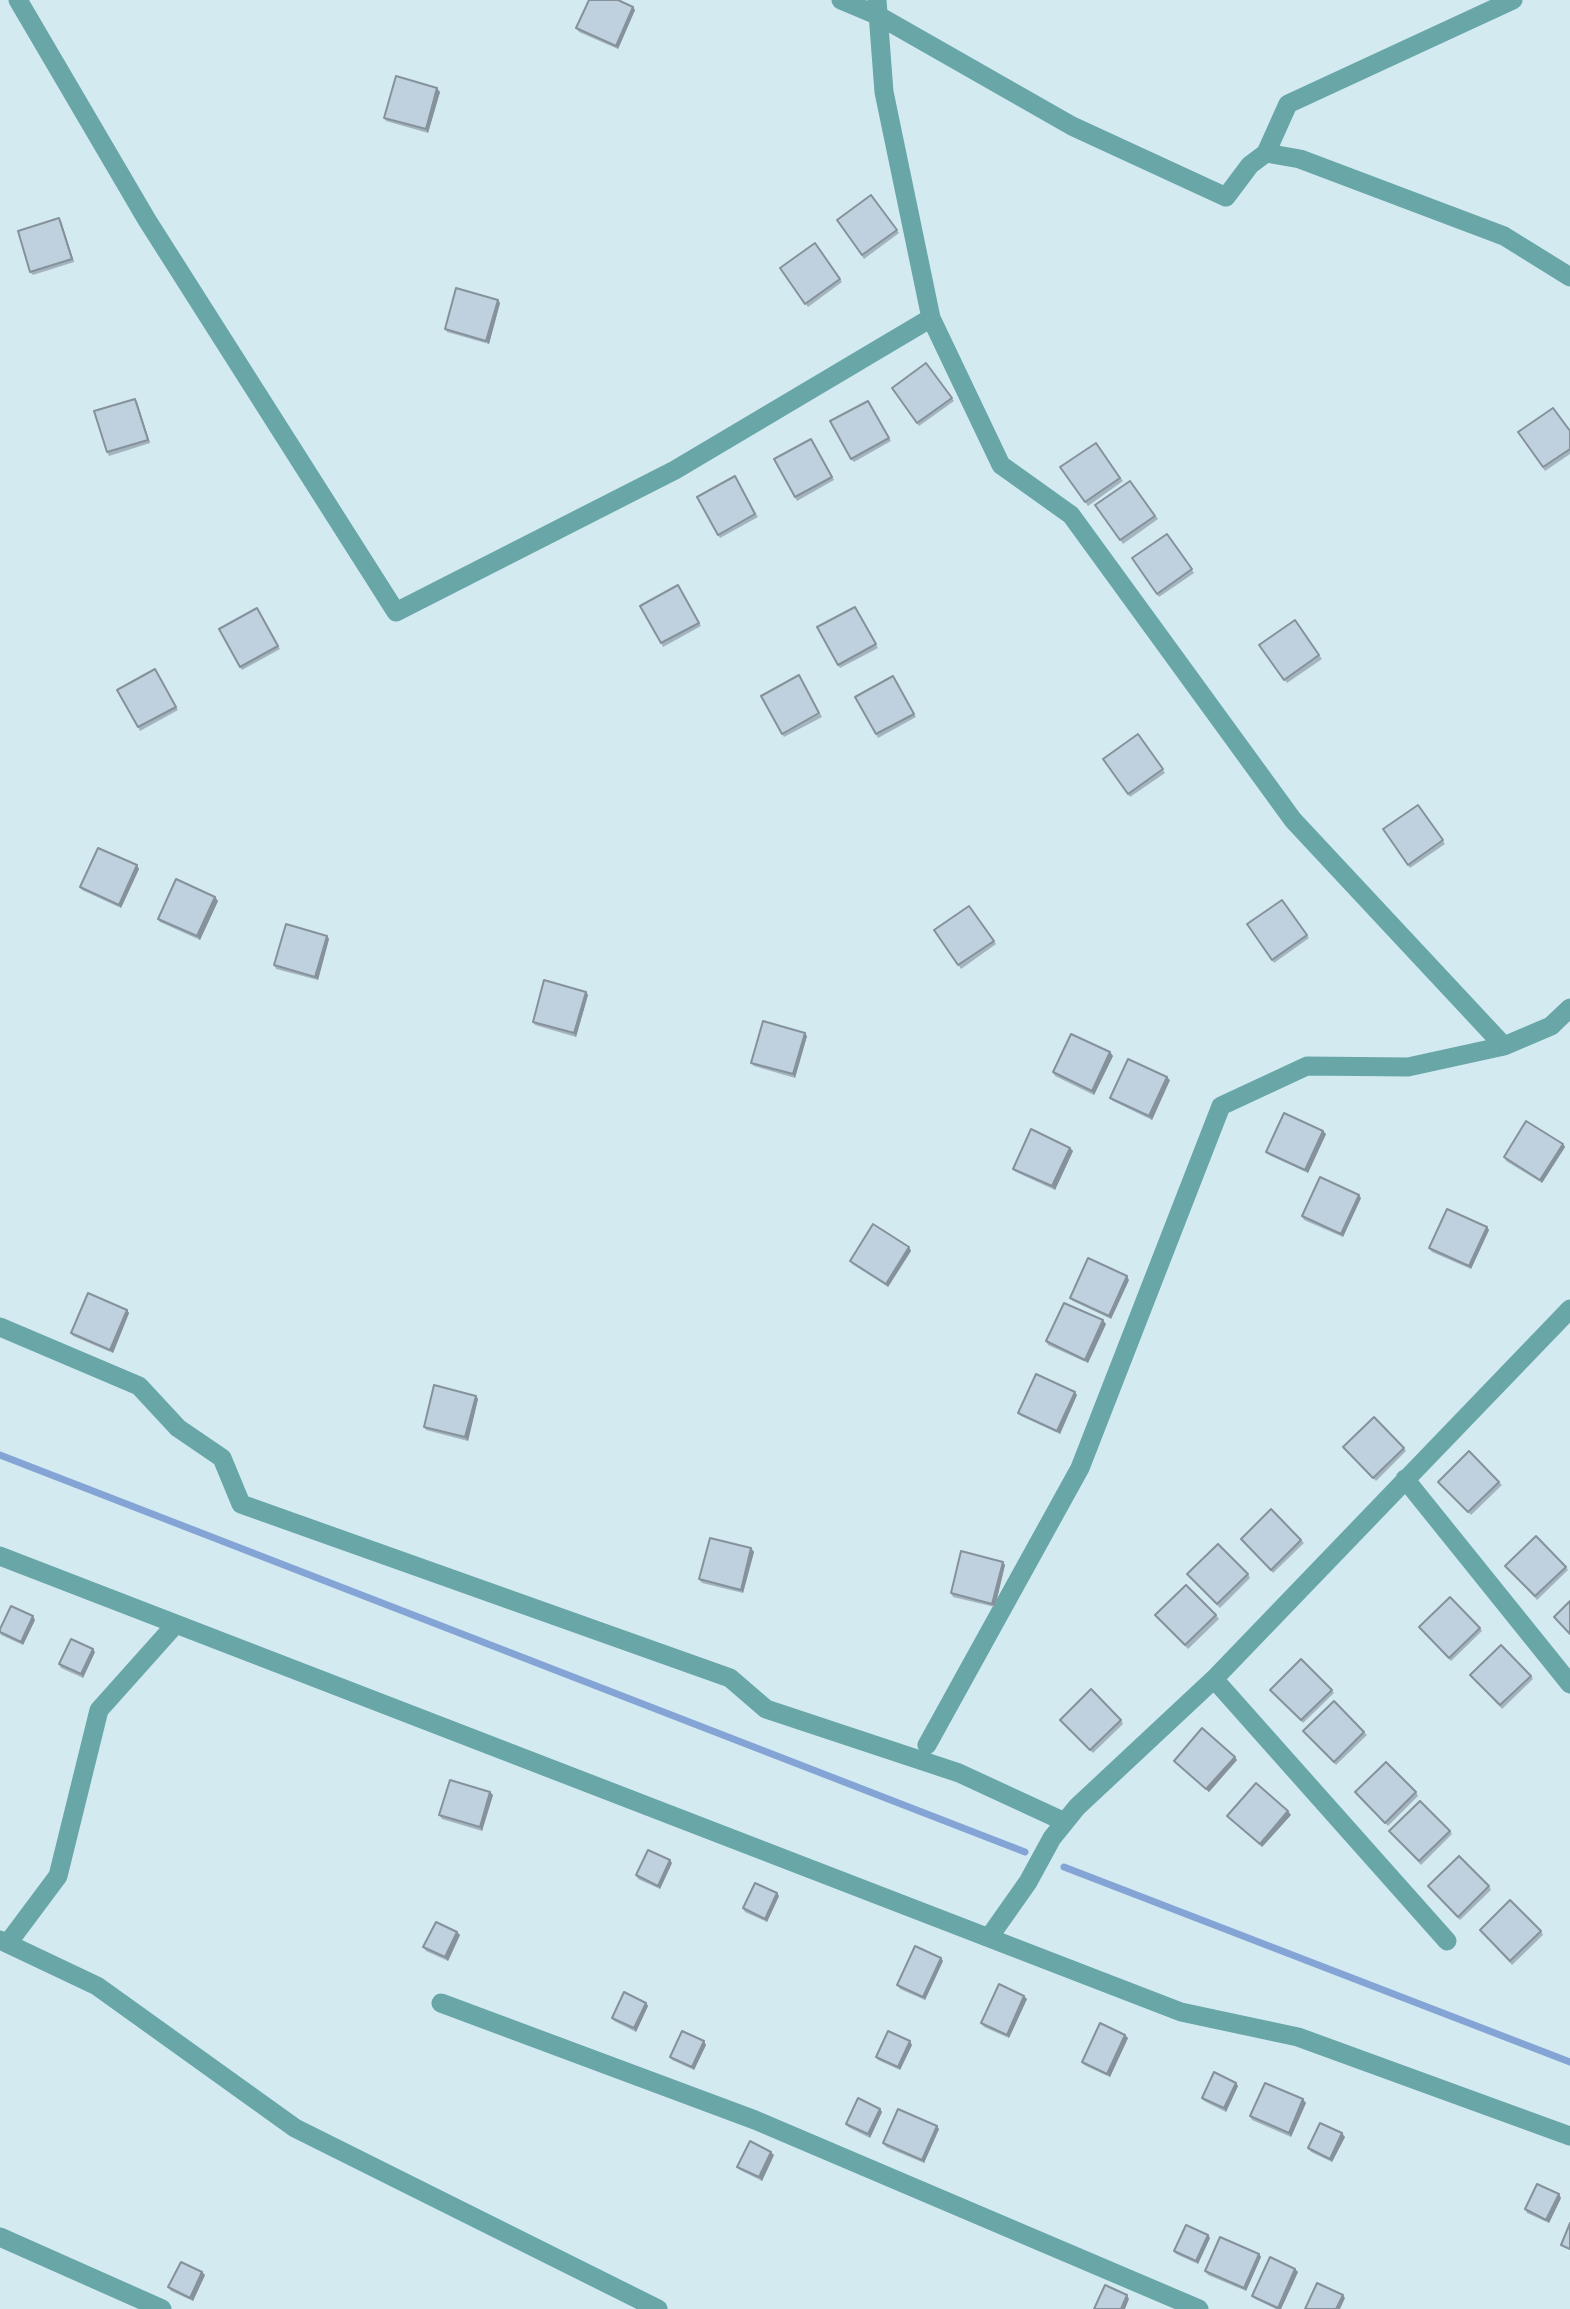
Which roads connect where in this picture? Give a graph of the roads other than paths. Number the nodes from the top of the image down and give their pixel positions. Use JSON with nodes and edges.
{"nodes":[{"id":1,"x":19,"y":0,"type":"edge"},
{"id":2,"x":841,"y":0,"type":"edge"},
{"id":3,"x":1513,"y":0,"type":"edge"},
{"id":4,"x":878,"y":8,"type":"edge"},
{"id":5,"x":1266,"y":153,"type":"junction"},
{"id":6,"x":1570,"y":277,"type":"edge"},
{"id":7,"x":931,"y":317,"type":"junction"},
{"id":8,"x":1570,"y":1008,"type":"edge"},
{"id":9,"x":1504,"y":1046,"type":"junction"},
{"id":10,"x":1570,"y":1309,"type":"edge"},
{"id":11,"x":0,"y":1327,"type":"edge"},
{"id":12,"x":1405,"y":1479,"type":"junction"},
{"id":13,"x":0,"y":1556,"type":"edge"},
{"id":14,"x":175,"y":1625,"type":"junction"},
{"id":15,"x":1214,"y":1679,"type":"junction"},
{"id":16,"x":1570,"y":1684,"type":"edge"},
{"id":17,"x":927,"y":1745,"type":"dead end"},
{"id":18,"x":1065,"y":1822,"type":"junction"},
{"id":19,"x":990,"y":1936,"type":"junction"},
{"id":20,"x":1447,"y":1941,"type":"dead end"},
{"id":21,"x":4,"y":1942,"type":"edge"},
{"id":22,"x":441,"y":2003,"type":"dead end"},
{"id":23,"x":1570,"y":2136,"type":"edge"},
{"id":24,"x":0,"y":2237,"type":"edge"},
{"id":25,"x":162,"y":2309,"type":"edge"},
{"id":26,"x":658,"y":2309,"type":"edge"},
{"id":27,"x":1199,"y":2309,"type":"edge"}],
"edges":[{"from":1,"to":7,"type":"street"},
{"from":2,"to":4,"type":"street"},
{"from":3,"to":5,"type":"street"},
{"from":4,"to":5,"type":"street"},
{"from":4,"to":7,"type":"street"},
{"from":5,"to":6,"type":"street"},
{"from":7,"to":9,"type":"street"},
{"from":8,"to":9,"type":"street"},
{"from":9,"to":17,"type":"street"},
{"from":10,"to":12,"type":"street"},
{"from":11,"to":18,"type":"street"},
{"from":12,"to":15,"type":"street"},
{"from":12,"to":16,"type":"street"},
{"from":13,"to":14,"type":"street"},
{"from":14,"to":19,"type":"street"},
{"from":14,"to":21,"type":"street"},
{"from":15,"to":18,"type":"street"},
{"from":15,"to":20,"type":"street"},
{"from":18,"to":19,"type":"street"},
{"from":19,"to":23,"type":"street"},
{"from":21,"to":26,"type":"street"},
{"from":22,"to":27,"type":"street"},
{"from":24,"to":25,"type":"street"}]}
